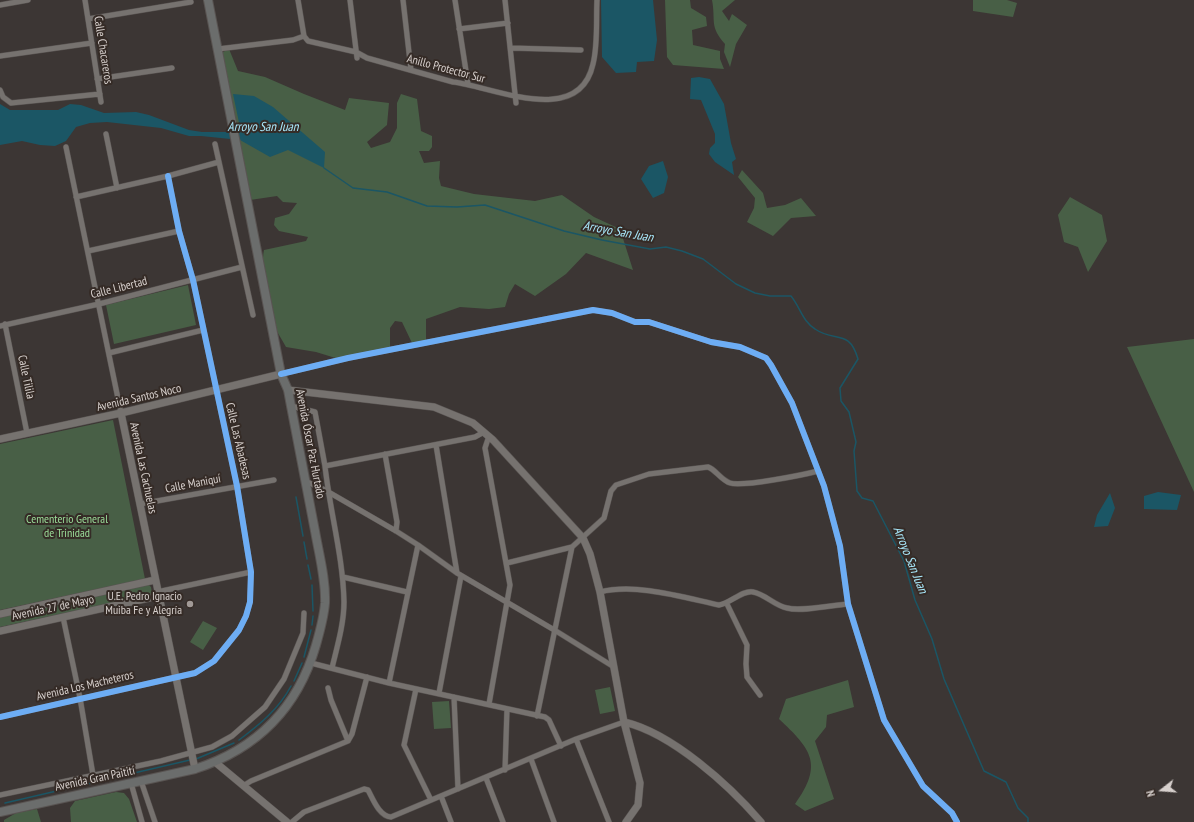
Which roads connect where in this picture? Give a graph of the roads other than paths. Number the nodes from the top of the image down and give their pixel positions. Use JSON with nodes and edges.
{"nodes":[{"id":1,"x":28,"y":0,"type":"edge"},
{"id":2,"x":85,"y":0,"type":"edge"},
{"id":3,"x":208,"y":0,"type":"edge"},
{"id":4,"x":298,"y":0,"type":"edge"},
{"id":5,"x":350,"y":0,"type":"edge"},
{"id":6,"x":403,"y":0,"type":"edge"},
{"id":7,"x":455,"y":0,"type":"edge"},
{"id":8,"x":505,"y":0,"type":"edge"},
{"id":9,"x":597,"y":0,"type":"edge"},
{"id":10,"x":190,"y":2,"type":"dead end"},
{"id":11,"x":0,"y":5,"type":"edge"},
{"id":12,"x":88,"y":19,"type":"junction"},
{"id":13,"x":508,"y":23,"type":"junction"},
{"id":14,"x":459,"y":30,"type":"junction"},
{"id":15,"x":304,"y":36,"type":"junction"},
{"id":16,"x":92,"y":43,"type":"junction"},
{"id":17,"x":511,"y":48,"type":"junction"},
{"id":18,"x":218,"y":49,"type":"junction"},
{"id":19,"x":581,"y":50,"type":"dead end"},
{"id":20,"x":356,"y":52,"type":"junction"},
{"id":21,"x":0,"y":56,"type":"edge"},
{"id":22,"x":357,"y":58,"type":"dead end"},
{"id":23,"x":172,"y":68,"type":"dead end"},
{"id":24,"x":411,"y":70,"type":"junction"},
{"id":25,"x":97,"y":79,"type":"junction"},
{"id":26,"x":468,"y":84,"type":"junction"},
{"id":27,"x":0,"y":90,"type":"edge"},
{"id":28,"x":100,"y":94,"type":"junction"},
{"id":29,"x":516,"y":96,"type":"junction"},
{"id":30,"x":101,"y":102,"type":"dead end"},
{"id":31,"x":516,"y":103,"type":"dead end"},
{"id":32,"x":106,"y":134,"type":"dead end"},
{"id":33,"x":216,"y":144,"type":"dead end"},
{"id":34,"x":66,"y":147,"type":"dead end"},
{"id":35,"x":219,"y":162,"type":"junction"},
{"id":36,"x":168,"y":176,"type":"junction"},
{"id":37,"x":117,"y":188,"type":"junction"},
{"id":38,"x":76,"y":197,"type":"junction"},
{"id":39,"x":180,"y":231,"type":"junction"},
{"id":40,"x":88,"y":251,"type":"junction"},
{"id":41,"x":242,"y":267,"type":"junction"},
{"id":42,"x":193,"y":280,"type":"junction"},
{"id":43,"x":99,"y":304,"type":"junction"},
{"id":44,"x":253,"y":315,"type":"dead end"},
{"id":45,"x":2,"y":325,"type":"edge"},
{"id":46,"x":203,"y":330,"type":"junction"},
{"id":47,"x":109,"y":353,"type":"junction"},
{"id":48,"x":281,"y":374,"type":"junction"},
{"id":49,"x":288,"y":390,"type":"junction"},
{"id":50,"x":216,"y":391,"type":"junction"},
{"id":51,"x":291,"y":406,"type":"junction"},
{"id":52,"x":121,"y":413,"type":"junction"},
{"id":53,"x":27,"y":433,"type":"junction"},
{"id":54,"x":487,"y":434,"type":"junction"},
{"id":55,"x":0,"y":439,"type":"edge"},
{"id":56,"x":436,"y":445,"type":"junction"},
{"id":57,"x":385,"y":454,"type":"junction"},
{"id":58,"x":325,"y":466,"type":"junction"},
{"id":59,"x":818,"y":471,"type":"junction"},
{"id":60,"x":274,"y":480,"type":"dead end"},
{"id":61,"x":308,"y":481,"type":"junction"},
{"id":62,"x":237,"y":486,"type":"junction"},
{"id":63,"x":326,"y":491,"type":"junction"},
{"id":64,"x":140,"y":504,"type":"junction"},
{"id":65,"x":396,"y":532,"type":"junction"},
{"id":66,"x":583,"y":538,"type":"junction"},
{"id":67,"x":418,"y":545,"type":"junction"},
{"id":68,"x":572,"y":547,"type":"junction"},
{"id":69,"x":508,"y":563,"type":"junction"},
{"id":70,"x":251,"y":572,"type":"junction"},
{"id":71,"x":459,"y":574,"type":"junction"},
{"id":72,"x":343,"y":577,"type":"junction"},
{"id":73,"x":155,"y":580,"type":"junction"},
{"id":74,"x":407,"y":592,"type":"junction"},
{"id":75,"x":600,"y":592,"type":"junction"},
{"id":76,"x":158,"y":594,"type":"junction"},
{"id":77,"x":508,"y":604,"type":"junction"},
{"id":78,"x":727,"y":604,"type":"junction"},
{"id":79,"x":848,"y":604,"type":"junction"},
{"id":80,"x":304,"y":613,"type":"dead end"},
{"id":81,"x":0,"y":614,"type":"edge"},
{"id":82,"x":63,"y":617,"type":"junction"},
{"id":83,"x":0,"y":631,"type":"edge"},
{"id":84,"x":556,"y":631,"type":"junction"},
{"id":85,"x":311,"y":662,"type":"junction"},
{"id":86,"x":614,"y":667,"type":"junction"},
{"id":87,"x":332,"y":668,"type":"junction"},
{"id":88,"x":175,"y":677,"type":"junction"},
{"id":89,"x":367,"y":677,"type":"junction"},
{"id":90,"x":389,"y":683,"type":"junction"},
{"id":91,"x":328,"y":688,"type":"dead end"},
{"id":92,"x":416,"y":689,"type":"junction"},
{"id":93,"x":439,"y":693,"type":"junction"},
{"id":94,"x":760,"y":695,"type":"dead end"},
{"id":95,"x":454,"y":697,"type":"junction"},
{"id":96,"x":80,"y":698,"type":"junction"},
{"id":97,"x":489,"y":704,"type":"junction"},
{"id":98,"x":507,"y":709,"type":"junction"},
{"id":99,"x":0,"y":716,"type":"edge"},
{"id":100,"x":536,"y":716,"type":"junction"},
{"id":101,"x":624,"y":722,"type":"junction"},
{"id":102,"x":576,"y":739,"type":"junction"},
{"id":103,"x":348,"y":741,"type":"junction"},
{"id":104,"x":561,"y":746,"type":"junction"},
{"id":105,"x":531,"y":759,"type":"junction"},
{"id":106,"x":193,"y":760,"type":"junction"},
{"id":107,"x":215,"y":762,"type":"junction"},
{"id":108,"x":505,"y":770,"type":"junction"},
{"id":109,"x":93,"y":775,"type":"junction"},
{"id":110,"x":486,"y":778,"type":"junction"},
{"id":111,"x":141,"y":781,"type":"junction"},
{"id":112,"x":131,"y":783,"type":"junction"},
{"id":113,"x":243,"y":786,"type":"junction"},
{"id":114,"x":458,"y":788,"type":"junction"},
{"id":115,"x":0,"y":793,"type":"edge"},
{"id":116,"x":441,"y":796,"type":"junction"},
{"id":117,"x":431,"y":800,"type":"junction"},
{"id":118,"x":0,"y":812,"type":"edge"},
{"id":119,"x":284,"y":821,"type":"edge"},
{"id":120,"x":142,"y":822,"type":"edge"},
{"id":121,"x":156,"y":822,"type":"edge"},
{"id":122,"x":292,"y":822,"type":"edge"},
{"id":123,"x":451,"y":822,"type":"edge"},
{"id":124,"x":504,"y":822,"type":"edge"},
{"id":125,"x":554,"y":822,"type":"edge"},
{"id":126,"x":609,"y":822,"type":"edge"},
{"id":127,"x":626,"y":822,"type":"edge"},
{"id":128,"x":761,"y":822,"type":"edge"},
{"id":129,"x":957,"y":822,"type":"edge"}],
"edges":[{"from":1,"to":11,"type":"street"},
{"from":2,"to":12,"type":"street","name":"Calle Chacareros"},
{"from":3,"to":18,"type":"main road","name":"Avenida Óscar Paz Hurtado"},
{"from":4,"to":15,"type":"street"},
{"from":5,"to":20,"type":"street"},
{"from":6,"to":24,"type":"street"},
{"from":7,"to":14,"type":"street"},
{"from":8,"to":13,"type":"street"},
{"from":9,"to":29,"type":"street","name":"Anillo Protector Sur"},
{"from":10,"to":12,"type":"street"},
{"from":12,"to":16,"type":"street","name":"Calle Chacareros"},
{"from":13,"to":14,"type":"street"},
{"from":13,"to":17,"type":"street"},
{"from":14,"to":26,"type":"street"},
{"from":15,"to":18,"type":"street"},
{"from":15,"to":20,"type":"street","name":"Anillo Protector Sur"},
{"from":16,"to":21,"type":"street"},
{"from":16,"to":25,"type":"street","name":"Calle Chacareros"},
{"from":17,"to":19,"type":"street"},
{"from":17,"to":29,"type":"street"},
{"from":18,"to":48,"type":"main road","name":"Avenida Óscar Paz Hurtado"},
{"from":20,"to":22,"type":"street"},
{"from":20,"to":24,"type":"street","name":"Anillo Protector Sur"},
{"from":23,"to":25,"type":"street"},
{"from":24,"to":26,"type":"street","name":"Anillo Protector Sur"},
{"from":25,"to":28,"type":"street","name":"Calle Chacareros"},
{"from":26,"to":29,"type":"street","name":"Anillo Protector Sur"},
{"from":27,"to":28,"type":"street"},
{"from":28,"to":30,"type":"street","name":"Calle Chacareros"},
{"from":29,"to":31,"type":"street"},
{"from":32,"to":37,"type":"street"},
{"from":33,"to":35,"type":"street"},
{"from":34,"to":38,"type":"street","name":"Avenida Las Cachuelas"},
{"from":35,"to":36,"type":"street"},
{"from":35,"to":41,"type":"street"},
{"from":36,"to":37,"type":"street"},
{"from":36,"to":39,"type":"street","name":"Calle Las Abadesas"},
{"from":37,"to":38,"type":"street"},
{"from":38,"to":40,"type":"street","name":"Avenida Las Cachuelas"},
{"from":39,"to":40,"type":"street"},
{"from":39,"to":42,"type":"street","name":"Calle Las Abadesas"},
{"from":40,"to":43,"type":"street","name":"Avenida Las Cachuelas"},
{"from":41,"to":42,"type":"street","name":"Calle Libertad"},
{"from":41,"to":44,"type":"street"},
{"from":42,"to":43,"type":"street","name":"Calle Libertad"},
{"from":42,"to":46,"type":"street","name":"Calle Las Abadesas"},
{"from":43,"to":45,"type":"street","name":"Calle Libertad"},
{"from":43,"to":47,"type":"street","name":"Avenida Las Cachuelas"},
{"from":45,"to":53,"type":"street","name":"Calle Tilila"},
{"from":46,"to":47,"type":"street"},
{"from":46,"to":50,"type":"street","name":"Calle Las Abadesas"},
{"from":47,"to":52,"type":"street","name":"Avenida Las Cachuelas"},
{"from":48,"to":49,"type":"main road","name":"Avenida Óscar Paz Hurtado"},
{"from":48,"to":50,"type":"street","name":"Avenida Santos Noco"},
{"from":48,"to":59,"type":"street"},
{"from":49,"to":51,"type":"main road","name":"Avenida Óscar Paz Hurtado"},
{"from":49,"to":54,"type":"street"},
{"from":50,"to":52,"type":"street","name":"Avenida Santos Noco"},
{"from":50,"to":62,"type":"street","name":"Calle Las Abadesas"},
{"from":51,"to":58,"type":"street"},
{"from":51,"to":61,"type":"main road","name":"Avenida Óscar Paz Hurtado"},
{"from":52,"to":53,"type":"street","name":"Avenida Santos Noco"},
{"from":52,"to":64,"type":"street","name":"Avenida Las Cachuelas"},
{"from":53,"to":55,"type":"street","name":"Avenida Santos Noco"},
{"from":54,"to":56,"type":"street"},
{"from":54,"to":66,"type":"street"},
{"from":54,"to":69,"type":"street"},
{"from":56,"to":57,"type":"street"},
{"from":56,"to":71,"type":"street"},
{"from":57,"to":58,"type":"street"},
{"from":57,"to":65,"type":"street"},
{"from":58,"to":63,"type":"street"},
{"from":59,"to":66,"type":"street"},
{"from":59,"to":79,"type":"street"},
{"from":60,"to":62,"type":"street","name":"Calle Maniquí"},
{"from":61,"to":63,"type":"street"},
{"from":61,"to":85,"type":"main road","name":"Avenida Óscar Paz Hurtado"},
{"from":62,"to":64,"type":"street","name":"Calle Maniquí"},
{"from":62,"to":70,"type":"street","name":"Calle Las Abadesas"},
{"from":63,"to":65,"type":"street"},
{"from":63,"to":72,"type":"street"},
{"from":64,"to":73,"type":"street","name":"Avenida Las Cachuelas"},
{"from":65,"to":67,"type":"street"},
{"from":66,"to":68,"type":"street"},
{"from":66,"to":75,"type":"street"},
{"from":67,"to":71,"type":"street"},
{"from":67,"to":74,"type":"street"},
{"from":68,"to":69,"type":"street"},
{"from":68,"to":84,"type":"street"},
{"from":69,"to":77,"type":"street"},
{"from":70,"to":76,"type":"street","name":"Avenida 27 de Mayo"},
{"from":70,"to":88,"type":"street","name":"Calle Las Abadesas"},
{"from":71,"to":77,"type":"street"},
{"from":71,"to":93,"type":"street"},
{"from":72,"to":74,"type":"street"},
{"from":72,"to":87,"type":"street"},
{"from":73,"to":76,"type":"street","name":"Avenida Las Cachuelas"},
{"from":73,"to":81,"type":"street","name":"Avenida 27 de Mayo"},
{"from":74,"to":90,"type":"street"},
{"from":75,"to":78,"type":"street"},
{"from":75,"to":86,"type":"street"},
{"from":76,"to":82,"type":"street","name":"Avenida 27 de Mayo"},
{"from":76,"to":88,"type":"street","name":"Avenida Las Cachuelas"},
{"from":77,"to":84,"type":"street"},
{"from":77,"to":97,"type":"street"},
{"from":78,"to":79,"type":"street"},
{"from":78,"to":94,"type":"street"},
{"from":79,"to":129,"type":"street"},
{"from":80,"to":106,"type":"street"},
{"from":82,"to":83,"type":"street","name":"Avenida 27 de Mayo"},
{"from":82,"to":96,"type":"street"},
{"from":84,"to":86,"type":"street"},
{"from":84,"to":100,"type":"street"},
{"from":85,"to":87,"type":"street"},
{"from":85,"to":107,"type":"main road","name":"Avenida Óscar Paz Hurtado"},
{"from":86,"to":101,"type":"street"},
{"from":87,"to":89,"type":"street"},
{"from":88,"to":96,"type":"street","name":"Avenida Los Macheteros"},
{"from":88,"to":106,"type":"street","name":"Avenida Las Cachuelas"},
{"from":89,"to":90,"type":"street"},
{"from":89,"to":103,"type":"street"},
{"from":90,"to":92,"type":"street"},
{"from":91,"to":103,"type":"street"},
{"from":92,"to":93,"type":"street"},
{"from":92,"to":117,"type":"street"},
{"from":93,"to":95,"type":"street"},
{"from":95,"to":97,"type":"street"},
{"from":95,"to":114,"type":"street"},
{"from":96,"to":99,"type":"street","name":"Avenida Los Macheteros"},
{"from":96,"to":109,"type":"street"},
{"from":97,"to":98,"type":"street"},
{"from":98,"to":100,"type":"street"},
{"from":98,"to":108,"type":"street"},
{"from":100,"to":104,"type":"street"},
{"from":101,"to":102,"type":"street"},
{"from":101,"to":127,"type":"street"},
{"from":101,"to":128,"type":"street"},
{"from":102,"to":104,"type":"street"},
{"from":102,"to":126,"type":"street"},
{"from":103,"to":113,"type":"street"},
{"from":104,"to":105,"type":"street"},
{"from":105,"to":108,"type":"street"},
{"from":105,"to":125,"type":"street"},
{"from":106,"to":107,"type":"main road","name":"Avenida Óscar Paz Hurtado"},
{"from":106,"to":109,"type":"street"},
{"from":106,"to":111,"type":"main road","name":"Avenida Gran Paitití"},
{"from":107,"to":113,"type":"street"},
{"from":108,"to":110,"type":"street"},
{"from":109,"to":115,"type":"street"},
{"from":110,"to":114,"type":"street"},
{"from":110,"to":124,"type":"street"},
{"from":111,"to":112,"type":"main road","name":"Avenida Gran Paitití"},
{"from":111,"to":121,"type":"street"},
{"from":112,"to":118,"type":"main road","name":"Avenida Gran Paitití"},
{"from":112,"to":120,"type":"street"},
{"from":113,"to":119,"type":"street"},
{"from":114,"to":116,"type":"street"},
{"from":116,"to":117,"type":"street"},
{"from":116,"to":123,"type":"street"},
{"from":117,"to":122,"type":"street"}]}
